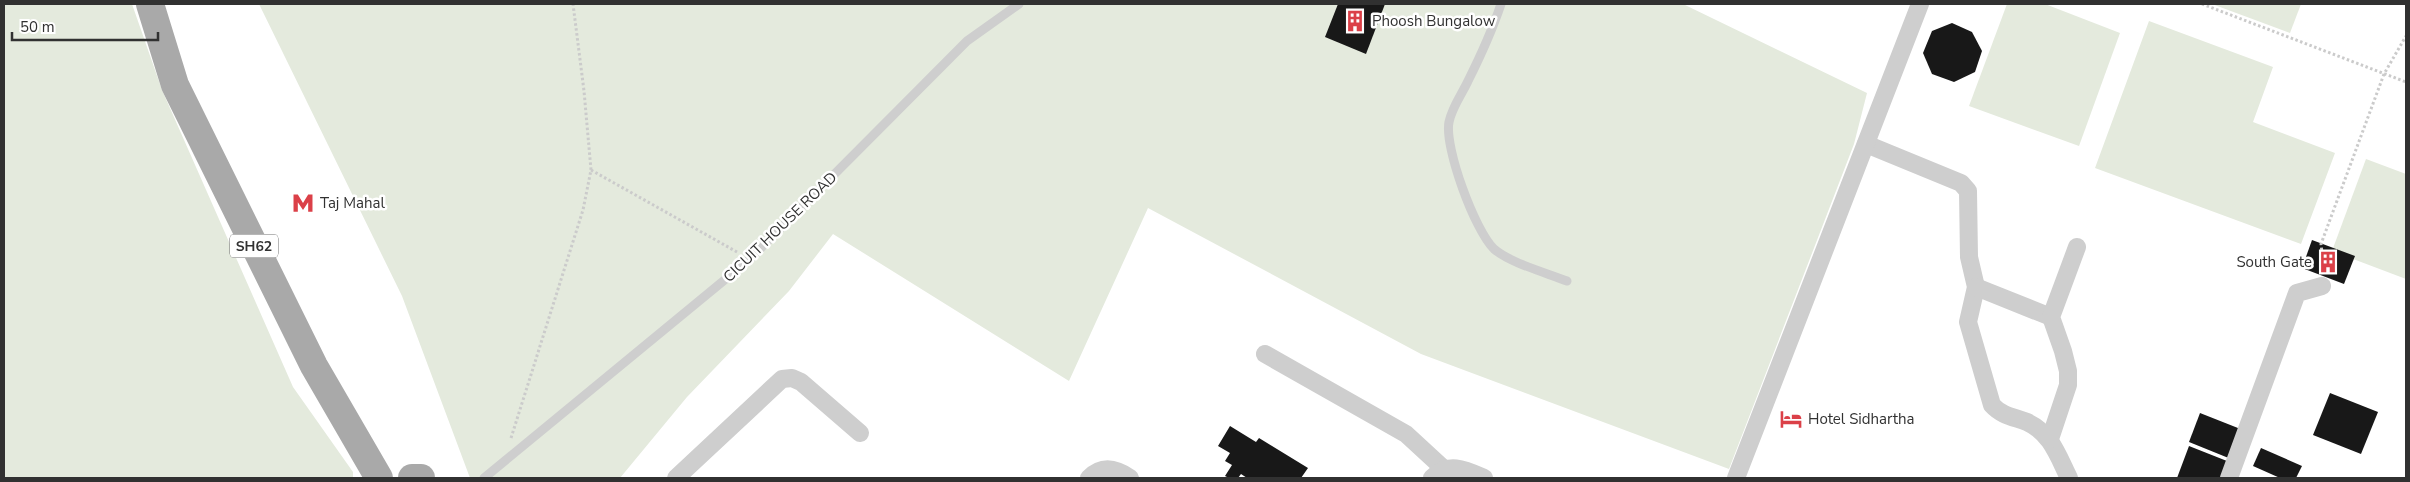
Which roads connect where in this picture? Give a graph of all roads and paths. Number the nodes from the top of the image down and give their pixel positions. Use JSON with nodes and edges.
{"nodes":[{"id":1,"x":150,"y":4,"type":"edge"},
{"id":2,"x":573,"y":4,"type":"edge"},
{"id":3,"x":1019,"y":4,"type":"edge"},
{"id":4,"x":1501,"y":4,"type":"edge"},
{"id":5,"x":1920,"y":4,"type":"edge"},
{"id":6,"x":2202,"y":4,"type":"edge"},
{"id":7,"x":2406,"y":36,"type":"edge"},
{"id":8,"x":2384,"y":74,"type":"junction"},
{"id":9,"x":2406,"y":82,"type":"edge"},
{"id":10,"x":1866,"y":144,"type":"junction"},
{"id":11,"x":592,"y":170,"type":"junction"},
{"id":12,"x":2077,"y":247,"type":"dead end"},
{"id":13,"x":750,"y":259,"type":"junction"},
{"id":14,"x":1567,"y":281,"type":"dead end"},
{"id":15,"x":2322,"y":286,"type":"joint"},
{"id":16,"x":1976,"y":287,"type":"junction"},
{"id":17,"x":2051,"y":317,"type":"junction"},
{"id":18,"x":1265,"y":354,"type":"dead end"},
{"id":19,"x":860,"y":433,"type":"dead end"},
{"id":20,"x":2050,"y":439,"type":"junction"},
{"id":21,"x":502,"y":465,"type":"junction"},
{"id":22,"x":1438,"y":473,"type":"edge"},
{"id":23,"x":379,"y":478,"type":"edge"},
{"id":24,"x":412,"y":478,"type":"edge"},
{"id":25,"x":422,"y":478,"type":"edge"},
{"id":26,"x":484,"y":478,"type":"edge"},
{"id":27,"x":676,"y":478,"type":"edge"},
{"id":28,"x":1089,"y":478,"type":"edge"},
{"id":29,"x":1130,"y":478,"type":"edge"},
{"id":30,"x":1484,"y":478,"type":"edge"},
{"id":31,"x":1736,"y":478,"type":"edge"},
{"id":32,"x":2069,"y":478,"type":"edge"},
{"id":33,"x":2228,"y":478,"type":"edge"}],
"edges":[{"from":1,"to":23,"type":"main road","number":"SH62"},
{"from":2,"to":11,"type":"path"},
{"from":3,"to":13,"type":"lane","name":"CICUIT HOUSE ROAD"},
{"from":4,"to":14,"type":"lane"},
{"from":5,"to":10,"type":"street"},
{"from":6,"to":8,"type":"path"},
{"from":7,"to":8,"type":"path"},
{"from":8,"to":9,"type":"path"},
{"from":8,"to":15,"type":"path"},
{"from":10,"to":16,"type":"street"},
{"from":10,"to":31,"type":"street"},
{"from":11,"to":13,"type":"path"},
{"from":11,"to":21,"type":"path"},
{"from":12,"to":17,"type":"street"},
{"from":13,"to":21,"type":"lane","name":"CICUIT HOUSE ROAD"},
{"from":15,"to":33,"type":"street"},
{"from":16,"to":17,"type":"street"},
{"from":16,"to":20,"type":"street"},
{"from":17,"to":20,"type":"street"},
{"from":18,"to":22,"type":"street"},
{"from":19,"to":27,"type":"street"},
{"from":20,"to":32,"type":"street"},
{"from":21,"to":26,"type":"lane","name":"CICUIT HOUSE ROAD"},
{"from":22,"to":30,"type":"street"},
{"from":24,"to":25,"type":"main road"},
{"from":28,"to":29,"type":"street"}]}
